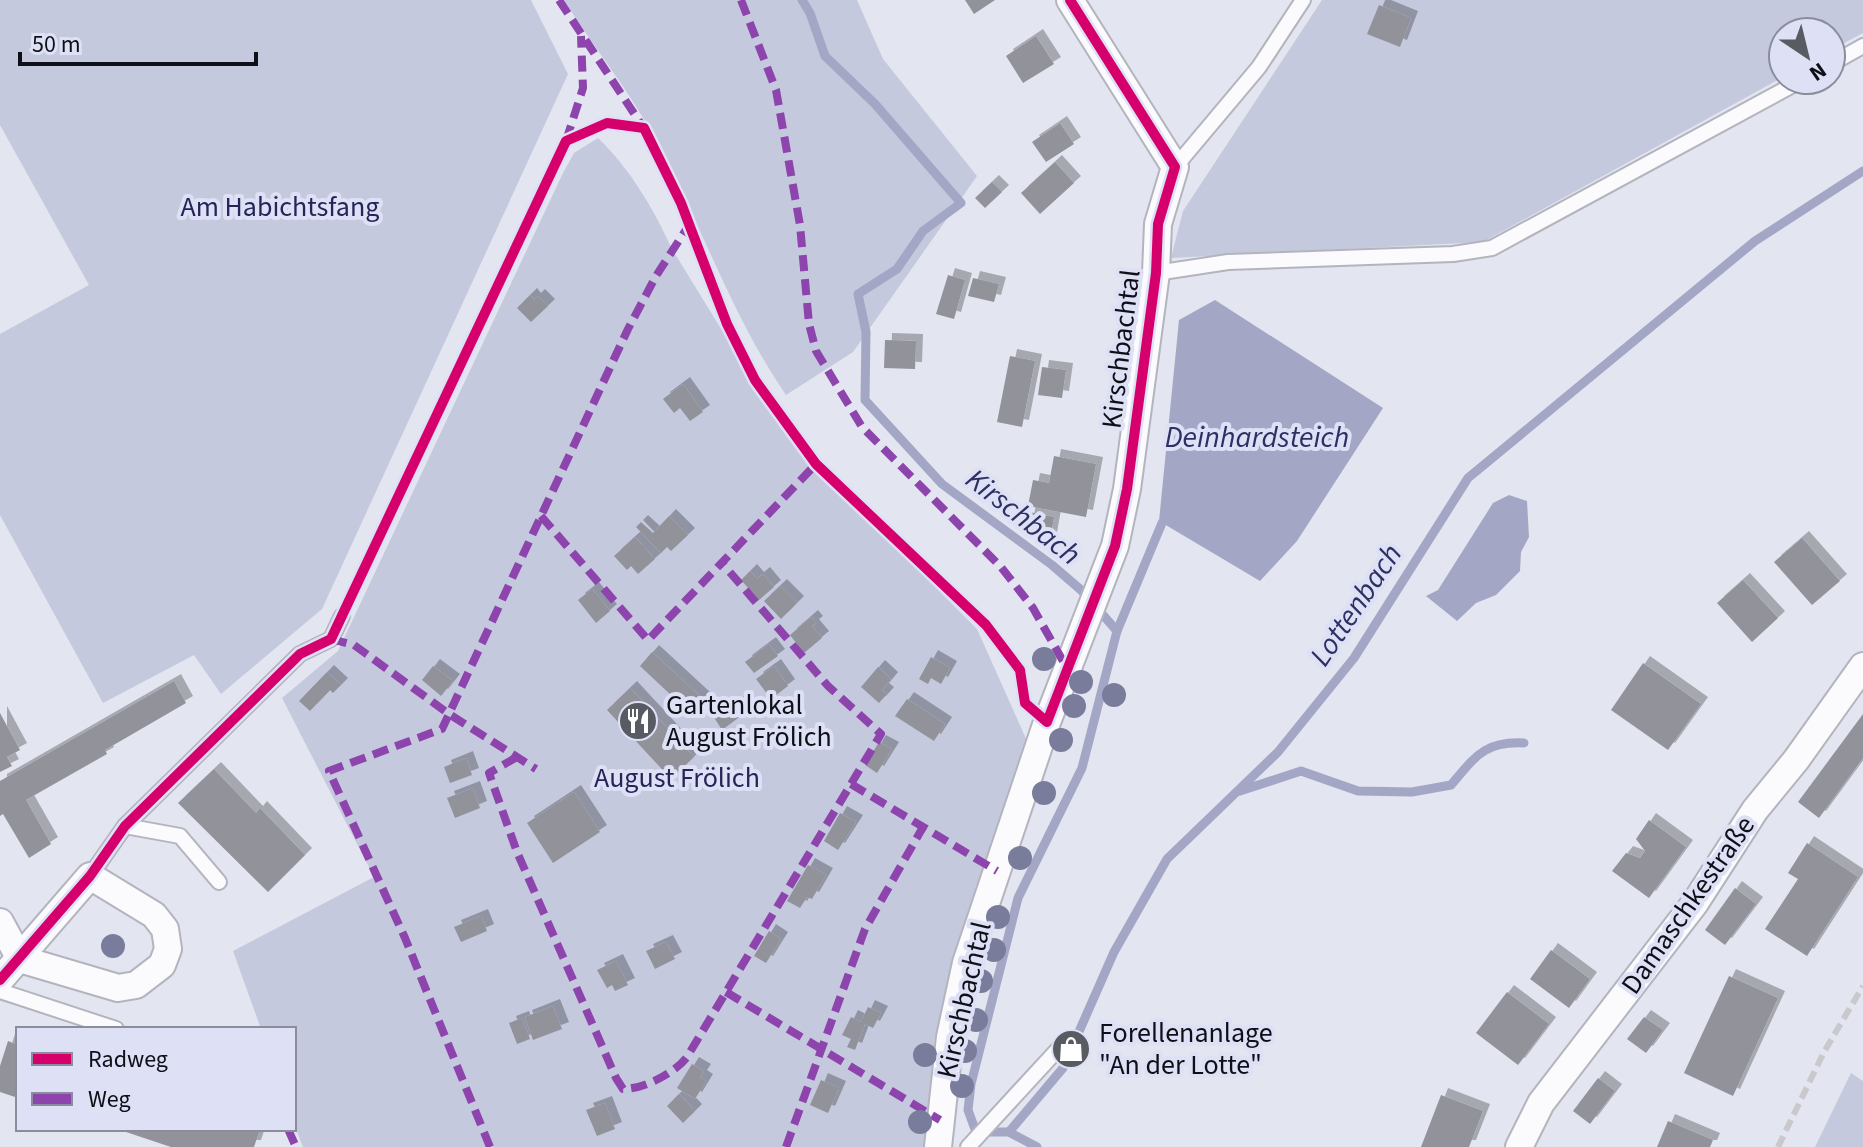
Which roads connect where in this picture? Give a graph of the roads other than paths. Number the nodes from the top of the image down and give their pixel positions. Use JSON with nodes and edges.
{"nodes":[{"id":1,"x":1070,"y":0,"type":"edge"},
{"id":2,"x":1303,"y":0,"type":"edge"},
{"id":3,"x":1772,"y":96,"type":"edge"},
{"id":4,"x":1175,"y":167,"type":"junction"},
{"id":5,"x":1156,"y":273,"type":"junction"},
{"id":6,"x":342,"y":616,"type":"dead end"},
{"id":7,"x":1863,"y":666,"type":"edge"},
{"id":8,"x":125,"y":826,"type":"junction"},
{"id":9,"x":90,"y":876,"type":"junction"},
{"id":10,"x":219,"y":882,"type":"dead end"},
{"id":11,"x":0,"y":922,"type":"edge"},
{"id":12,"x":20,"y":959,"type":"junction"},
{"id":13,"x":0,"y":980,"type":"edge"},
{"id":14,"x":0,"y":991,"type":"edge"},
{"id":15,"x":110,"y":1027,"type":"edge"},
{"id":16,"x":1060,"y":1047,"type":"dead end"},
{"id":17,"x":938,"y":1147,"type":"edge"},
{"id":18,"x":968,"y":1147,"type":"edge"},
{"id":19,"x":1519,"y":1147,"type":"edge"}],
"edges":[{"from":1,"to":4,"type":"street"},
{"from":2,"to":4,"type":"lane"},
{"from":3,"to":5,"type":"lane"},
{"from":4,"to":5,"type":"street","name":"Kirschbachtal"},
{"from":5,"to":17,"type":"street","name":"Kirschbachtal"},
{"from":6,"to":8,"type":"lane"},
{"from":7,"to":19,"type":"street","name":"Damaschkestraße"},
{"from":8,"to":9,"type":"lane"},
{"from":8,"to":10,"type":"lane"},
{"from":9,"to":12,"type":"street"},
{"from":9,"to":12,"type":"street"},
{"from":11,"to":12,"type":"street"},
{"from":12,"to":13,"type":"street"},
{"from":14,"to":15,"type":"lane"},
{"from":16,"to":18,"type":"lane"}]}
